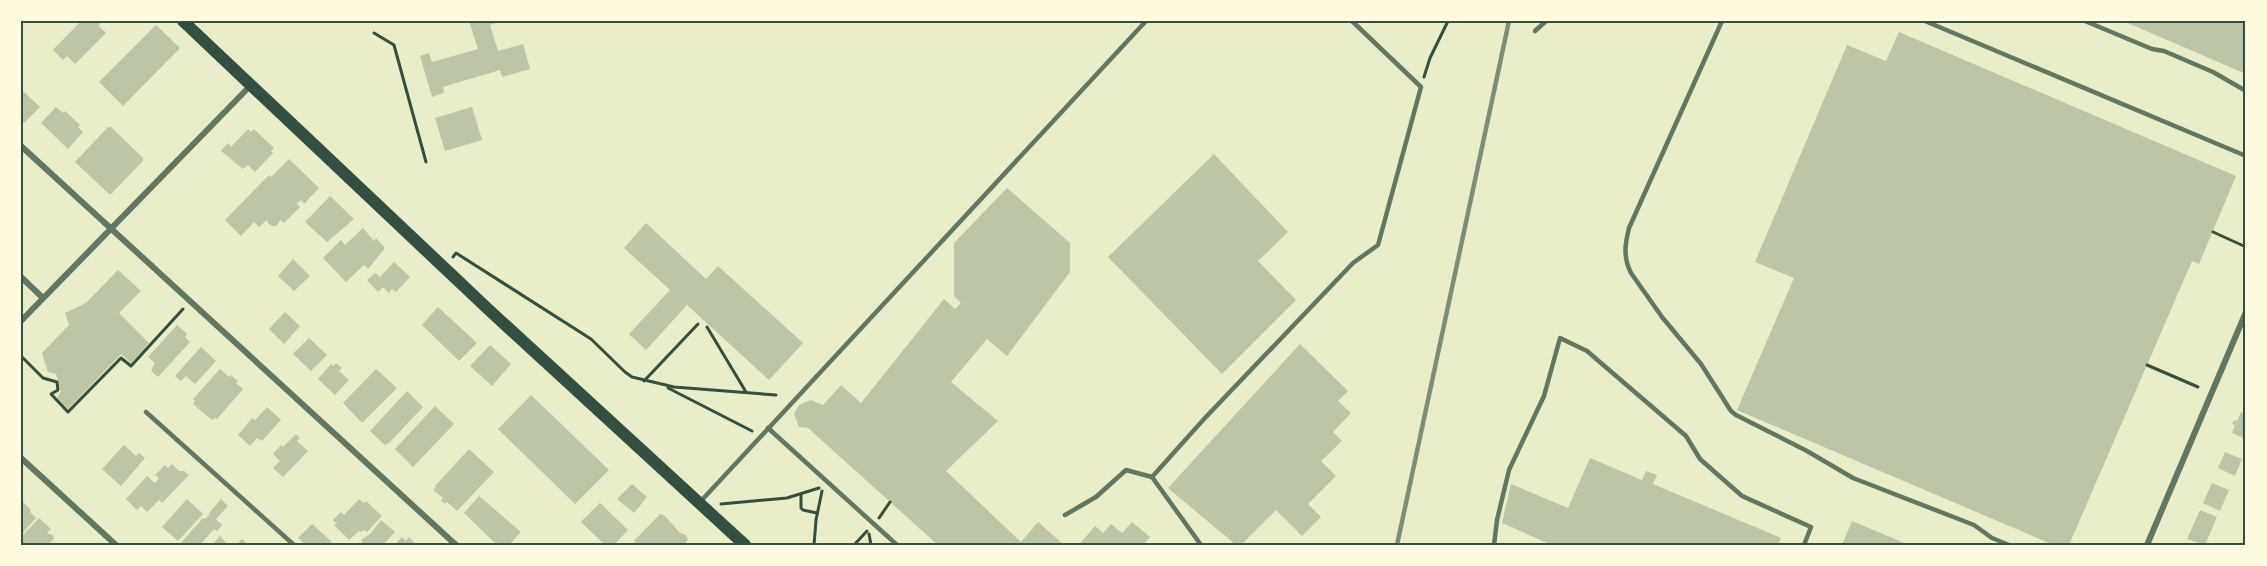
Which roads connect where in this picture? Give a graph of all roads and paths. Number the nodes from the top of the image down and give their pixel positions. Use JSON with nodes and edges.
{"nodes":[{"id":1,"x":183,"y":21,"type":"edge"},
{"id":2,"x":1146,"y":21,"type":"edge"},
{"id":3,"x":1352,"y":21,"type":"edge"},
{"id":4,"x":1448,"y":21,"type":"edge"},
{"id":5,"x":1546,"y":21,"type":"edge"},
{"id":6,"x":1722,"y":21,"type":"edge"},
{"id":7,"x":1925,"y":21,"type":"edge"},
{"id":8,"x":2085,"y":21,"type":"edge"},
{"id":9,"x":1535,"y":31,"type":"dead end"},
{"id":10,"x":374,"y":33,"type":"dead end"},
{"id":11,"x":251,"y":85,"type":"junction"},
{"id":12,"x":1421,"y":87,"type":"junction"},
{"id":13,"x":2246,"y":91,"type":"edge"},
{"id":14,"x":21,"y":146,"type":"edge"},
{"id":15,"x":2246,"y":156,"type":"edge"},
{"id":16,"x":426,"y":162,"type":"dead end"},
{"id":17,"x":112,"y":228,"type":"junction"},
{"id":18,"x":2213,"y":232,"type":"dead end"},
{"id":19,"x":2246,"y":247,"type":"edge"},
{"id":20,"x":452,"y":257,"type":"dead end"},
{"id":21,"x":21,"y":278,"type":"edge"},
{"id":22,"x":43,"y":298,"type":"junction"},
{"id":23,"x":183,"y":309,"type":"dead end"},
{"id":24,"x":2246,"y":312,"type":"edge"},
{"id":25,"x":21,"y":321,"type":"edge"},
{"id":26,"x":698,"y":324,"type":"dead end"},
{"id":27,"x":707,"y":327,"type":"dead end"},
{"id":28,"x":21,"y":356,"type":"edge"},
{"id":29,"x":2147,"y":365,"type":"dead end"},
{"id":30,"x":644,"y":381,"type":"junction"},
{"id":31,"x":664,"y":386,"type":"junction"},
{"id":32,"x":2198,"y":387,"type":"dead end"},
{"id":33,"x":747,"y":393,"type":"junction"},
{"id":34,"x":776,"y":395,"type":"dead end"},
{"id":35,"x":146,"y":412,"type":"dead end"},
{"id":36,"x":768,"y":428,"type":"junction"},
{"id":37,"x":750,"y":429,"type":"dead end"},
{"id":38,"x":21,"y":458,"type":"edge"},
{"id":39,"x":1152,"y":477,"type":"junction"},
{"id":40,"x":812,"y":491,"type":"junction"},
{"id":41,"x":801,"y":495,"type":"junction"},
{"id":42,"x":820,"y":497,"type":"junction"},
{"id":43,"x":699,"y":502,"type":"junction"},
{"id":44,"x":890,"y":502,"type":"dead end"},
{"id":45,"x":721,"y":504,"type":"dead end"},
{"id":46,"x":817,"y":513,"type":"junction"},
{"id":47,"x":1065,"y":515,"type":"dead end"},
{"id":48,"x":878,"y":519,"type":"dead end"},
{"id":49,"x":116,"y":545,"type":"edge"},
{"id":50,"x":294,"y":545,"type":"edge"},
{"id":51,"x":456,"y":545,"type":"edge"},
{"id":52,"x":746,"y":545,"type":"edge"},
{"id":53,"x":814,"y":545,"type":"edge"},
{"id":54,"x":854,"y":545,"type":"edge"},
{"id":55,"x":871,"y":545,"type":"edge"},
{"id":56,"x":897,"y":545,"type":"edge"},
{"id":57,"x":1201,"y":545,"type":"edge"},
{"id":58,"x":1494,"y":545,"type":"edge"},
{"id":59,"x":1804,"y":545,"type":"edge"},
{"id":60,"x":2009,"y":545,"type":"edge"},
{"id":61,"x":2146,"y":545,"type":"edge"}],
"edges":[{"from":1,"to":11,"type":"main road"},
{"from":2,"to":36,"type":"lane"},
{"from":3,"to":12,"type":"lane"},
{"from":4,"to":12,"type":"path"},
{"from":5,"to":9,"type":"lane"},
{"from":6,"to":60,"type":"lane"},
{"from":7,"to":15,"type":"lane"},
{"from":8,"to":13,"type":"lane"},
{"from":10,"to":16,"type":"path"},
{"from":11,"to":17,"type":"street"},
{"from":11,"to":43,"type":"main road"},
{"from":12,"to":39,"type":"lane"},
{"from":14,"to":17,"type":"street"},
{"from":17,"to":22,"type":"street"},
{"from":17,"to":51,"type":"street"},
{"from":18,"to":19,"type":"path"},
{"from":20,"to":30,"type":"path"},
{"from":21,"to":22,"type":"street"},
{"from":22,"to":25,"type":"street"},
{"from":23,"to":28,"type":"path"},
{"from":24,"to":61,"type":"street"},
{"from":26,"to":30,"type":"path"},
{"from":27,"to":33,"type":"path"},
{"from":29,"to":32,"type":"path"},
{"from":30,"to":31,"type":"path"},
{"from":31,"to":33,"type":"path"},
{"from":31,"to":37,"type":"path"},
{"from":33,"to":34,"type":"path"},
{"from":35,"to":50,"type":"lane"},
{"from":36,"to":43,"type":"lane"},
{"from":36,"to":56,"type":"lane"},
{"from":38,"to":49,"type":"street"},
{"from":39,"to":47,"type":"lane"},
{"from":39,"to":57,"type":"lane"},
{"from":40,"to":41,"type":"path"},
{"from":40,"to":42,"type":"path"},
{"from":40,"to":42,"type":"path"},
{"from":41,"to":45,"type":"path"},
{"from":41,"to":46,"type":"path"},
{"from":42,"to":46,"type":"path"},
{"from":43,"to":52,"type":"main road"},
{"from":44,"to":48,"type":"path"},
{"from":46,"to":53,"type":"path"},
{"from":54,"to":55,"type":"path"},
{"from":58,"to":59,"type":"lane"}]}
